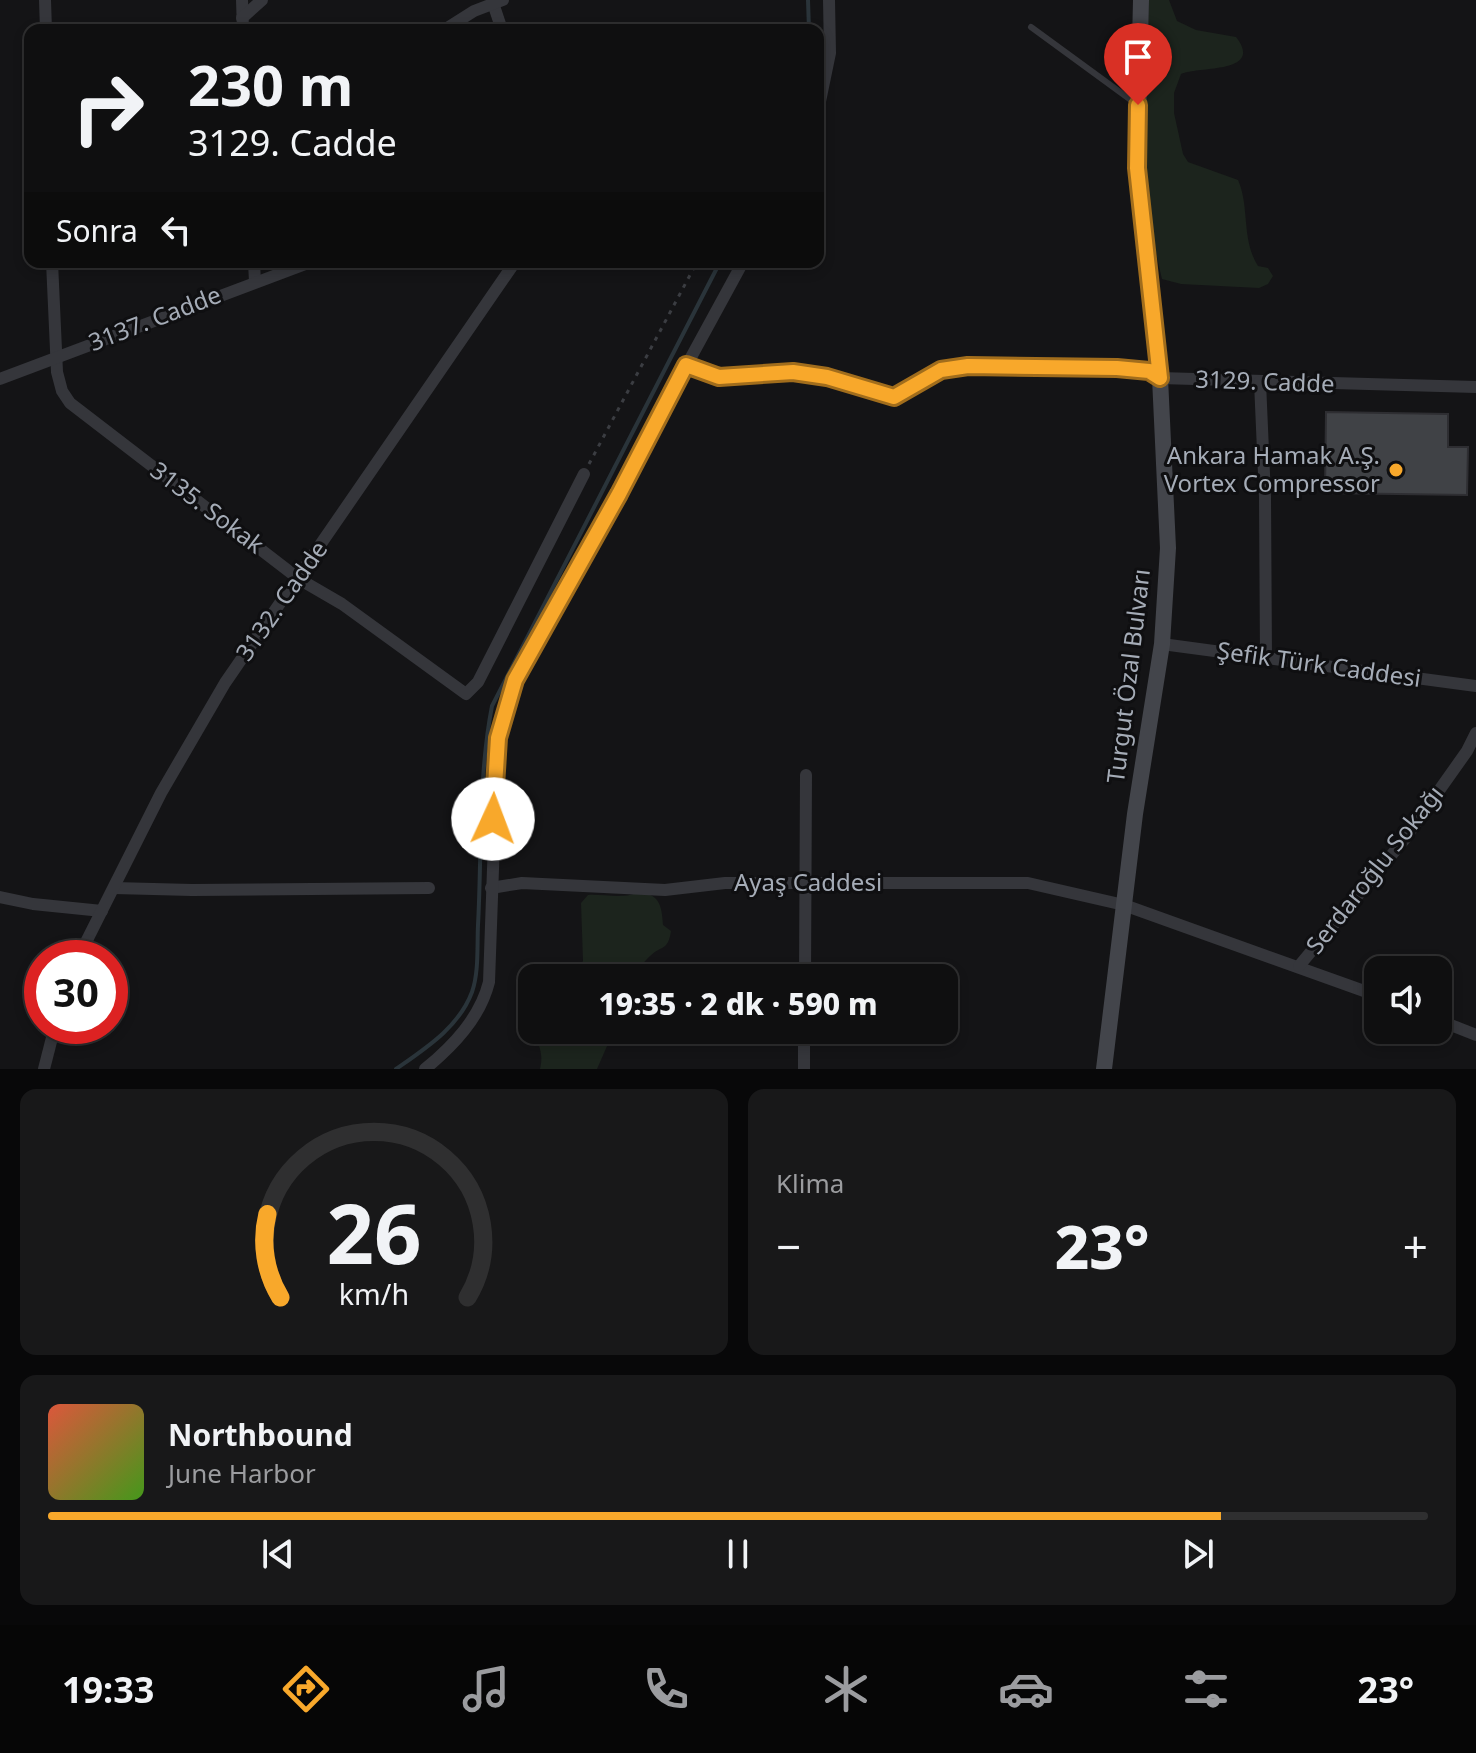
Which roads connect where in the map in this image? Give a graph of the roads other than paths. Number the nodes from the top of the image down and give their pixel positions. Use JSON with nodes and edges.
{"nodes":[{"id":1,"x":45,"y":0,"type":"edge"},
{"id":2,"x":242,"y":0,"type":"edge"},
{"id":3,"x":262,"y":0,"type":"edge"},
{"id":4,"x":829,"y":0,"type":"edge"},
{"id":5,"x":1141,"y":0,"type":"edge"},
{"id":6,"x":496,"y":1,"type":"edge"},
{"id":7,"x":46,"y":24,"type":"edge"},
{"id":8,"x":243,"y":24,"type":"edge"},
{"id":9,"x":453,"y":24,"type":"edge"},
{"id":10,"x":501,"y":24,"type":"edge"},
{"id":11,"x":1031,"y":27,"type":"dead end"},
{"id":12,"x":824,"y":82,"type":"edge"},
{"id":13,"x":1138,"y":105,"type":"junction"},
{"id":14,"x":52,"y":268,"type":"edge"},
{"id":15,"x":254,"y":268,"type":"edge"},
{"id":16,"x":294,"y":268,"type":"edge"},
{"id":17,"x":511,"y":268,"type":"edge"},
{"id":18,"x":740,"y":268,"type":"edge"},
{"id":19,"x":255,"y":282,"type":"junction"},
{"id":20,"x":56,"y":356,"type":"junction"},
{"id":21,"x":686,"y":365,"type":"junction"},
{"id":22,"x":1160,"y":378,"type":"junction"},
{"id":23,"x":0,"y":379,"type":"edge"},
{"id":24,"x":1260,"y":382,"type":"junction"},
{"id":25,"x":1476,"y":387,"type":"edge"},
{"id":26,"x":584,"y":474,"type":"road end"},
{"id":27,"x":299,"y":579,"type":"junction"},
{"id":28,"x":1162,"y":644,"type":"junction"},
{"id":29,"x":1266,"y":657,"type":"junction"},
{"id":30,"x":1476,"y":686,"type":"edge"},
{"id":31,"x":1476,"y":733,"type":"edge"},
{"id":32,"x":806,"y":775,"type":"dead end"},
{"id":33,"x":805,"y":883,"type":"junction"},
{"id":34,"x":114,"y":888,"type":"junction"},
{"id":35,"x":429,"y":888,"type":"dead end"},
{"id":36,"x":491,"y":888,"type":"junction"},
{"id":37,"x":0,"y":897,"type":"edge"},
{"id":38,"x":1124,"y":905,"type":"junction"},
{"id":39,"x":102,"y":911,"type":"junction"},
{"id":40,"x":87,"y":940,"type":"edge"},
{"id":41,"x":805,"y":964,"type":"edge"},
{"id":42,"x":1299,"y":966,"type":"junction"},
{"id":43,"x":1364,"y":991,"type":"edge"},
{"id":44,"x":1452,"y":1026,"type":"edge"},
{"id":45,"x":1476,"y":1035,"type":"edge"},
{"id":46,"x":50,"y":1044,"type":"edge"},
{"id":47,"x":804,"y":1044,"type":"edge"},
{"id":48,"x":44,"y":1069,"type":"edge"},
{"id":49,"x":425,"y":1069,"type":"edge"},
{"id":50,"x":804,"y":1069,"type":"edge"},
{"id":51,"x":1104,"y":1069,"type":"edge"}],
"edges":[{"from":1,"to":7,"type":"street"},
{"from":2,"to":8,"type":"street"},
{"from":3,"to":8,"type":"street"},
{"from":4,"to":12,"type":"street"},
{"from":5,"to":13,"type":"street","name":"Turgut Özal Bulvarı"},
{"from":6,"to":9,"type":"street"},
{"from":6,"to":10,"type":"street"},
{"from":11,"to":13,"type":"lane"},
{"from":13,"to":22,"type":"street","name":"Turgut Özal Bulvarı"},
{"from":14,"to":20,"type":"street","name":"3135. Sokak"},
{"from":15,"to":19,"type":"street"},
{"from":16,"to":19,"type":"street","name":"3137. Cadde"},
{"from":17,"to":27,"type":"street","name":"3132. Cadde"},
{"from":18,"to":21,"type":"street"},
{"from":19,"to":20,"type":"street","name":"3137. Cadde"},
{"from":20,"to":23,"type":"street","name":"3137. Cadde"},
{"from":20,"to":27,"type":"street","name":"3135. Sokak"},
{"from":21,"to":22,"type":"street","name":"3129. Cadde"},
{"from":21,"to":36,"type":"street"},
{"from":22,"to":24,"type":"street","name":"3129. Cadde"},
{"from":22,"to":28,"type":"street","name":"Turgut Özal Bulvarı"},
{"from":24,"to":25,"type":"street","name":"3129. Cadde"},
{"from":24,"to":29,"type":"street"},
{"from":26,"to":27,"type":"street","name":"3135. Sokak"},
{"from":27,"to":34,"type":"street","name":"3132. Cadde"},
{"from":28,"to":29,"type":"street","name":"Şefik Türk Caddesi"},
{"from":28,"to":38,"type":"street","name":"Turgut Özal Bulvarı"},
{"from":29,"to":30,"type":"street","name":"Şefik Türk Caddesi"},
{"from":31,"to":42,"type":"street","name":"Serdaroğlu Sokağı"},
{"from":32,"to":33,"type":"street"},
{"from":33,"to":36,"type":"street","name":"Ayaş Caddesi"},
{"from":33,"to":38,"type":"street","name":"Ayaş Caddesi"},
{"from":33,"to":41,"type":"street"},
{"from":34,"to":35,"type":"street"},
{"from":34,"to":39,"type":"street","name":"3132. Cadde"},
{"from":36,"to":49,"type":"street"},
{"from":37,"to":39,"type":"street"},
{"from":38,"to":42,"type":"street","name":"Ayaş Caddesi"},
{"from":38,"to":51,"type":"street","name":"Turgut Özal Bulvarı"},
{"from":39,"to":40,"type":"street","name":"3132. Cadde"},
{"from":42,"to":43,"type":"street","name":"Ayaş Caddesi"},
{"from":44,"to":45,"type":"street"},
{"from":46,"to":48,"type":"street"},
{"from":47,"to":50,"type":"street"}]}
